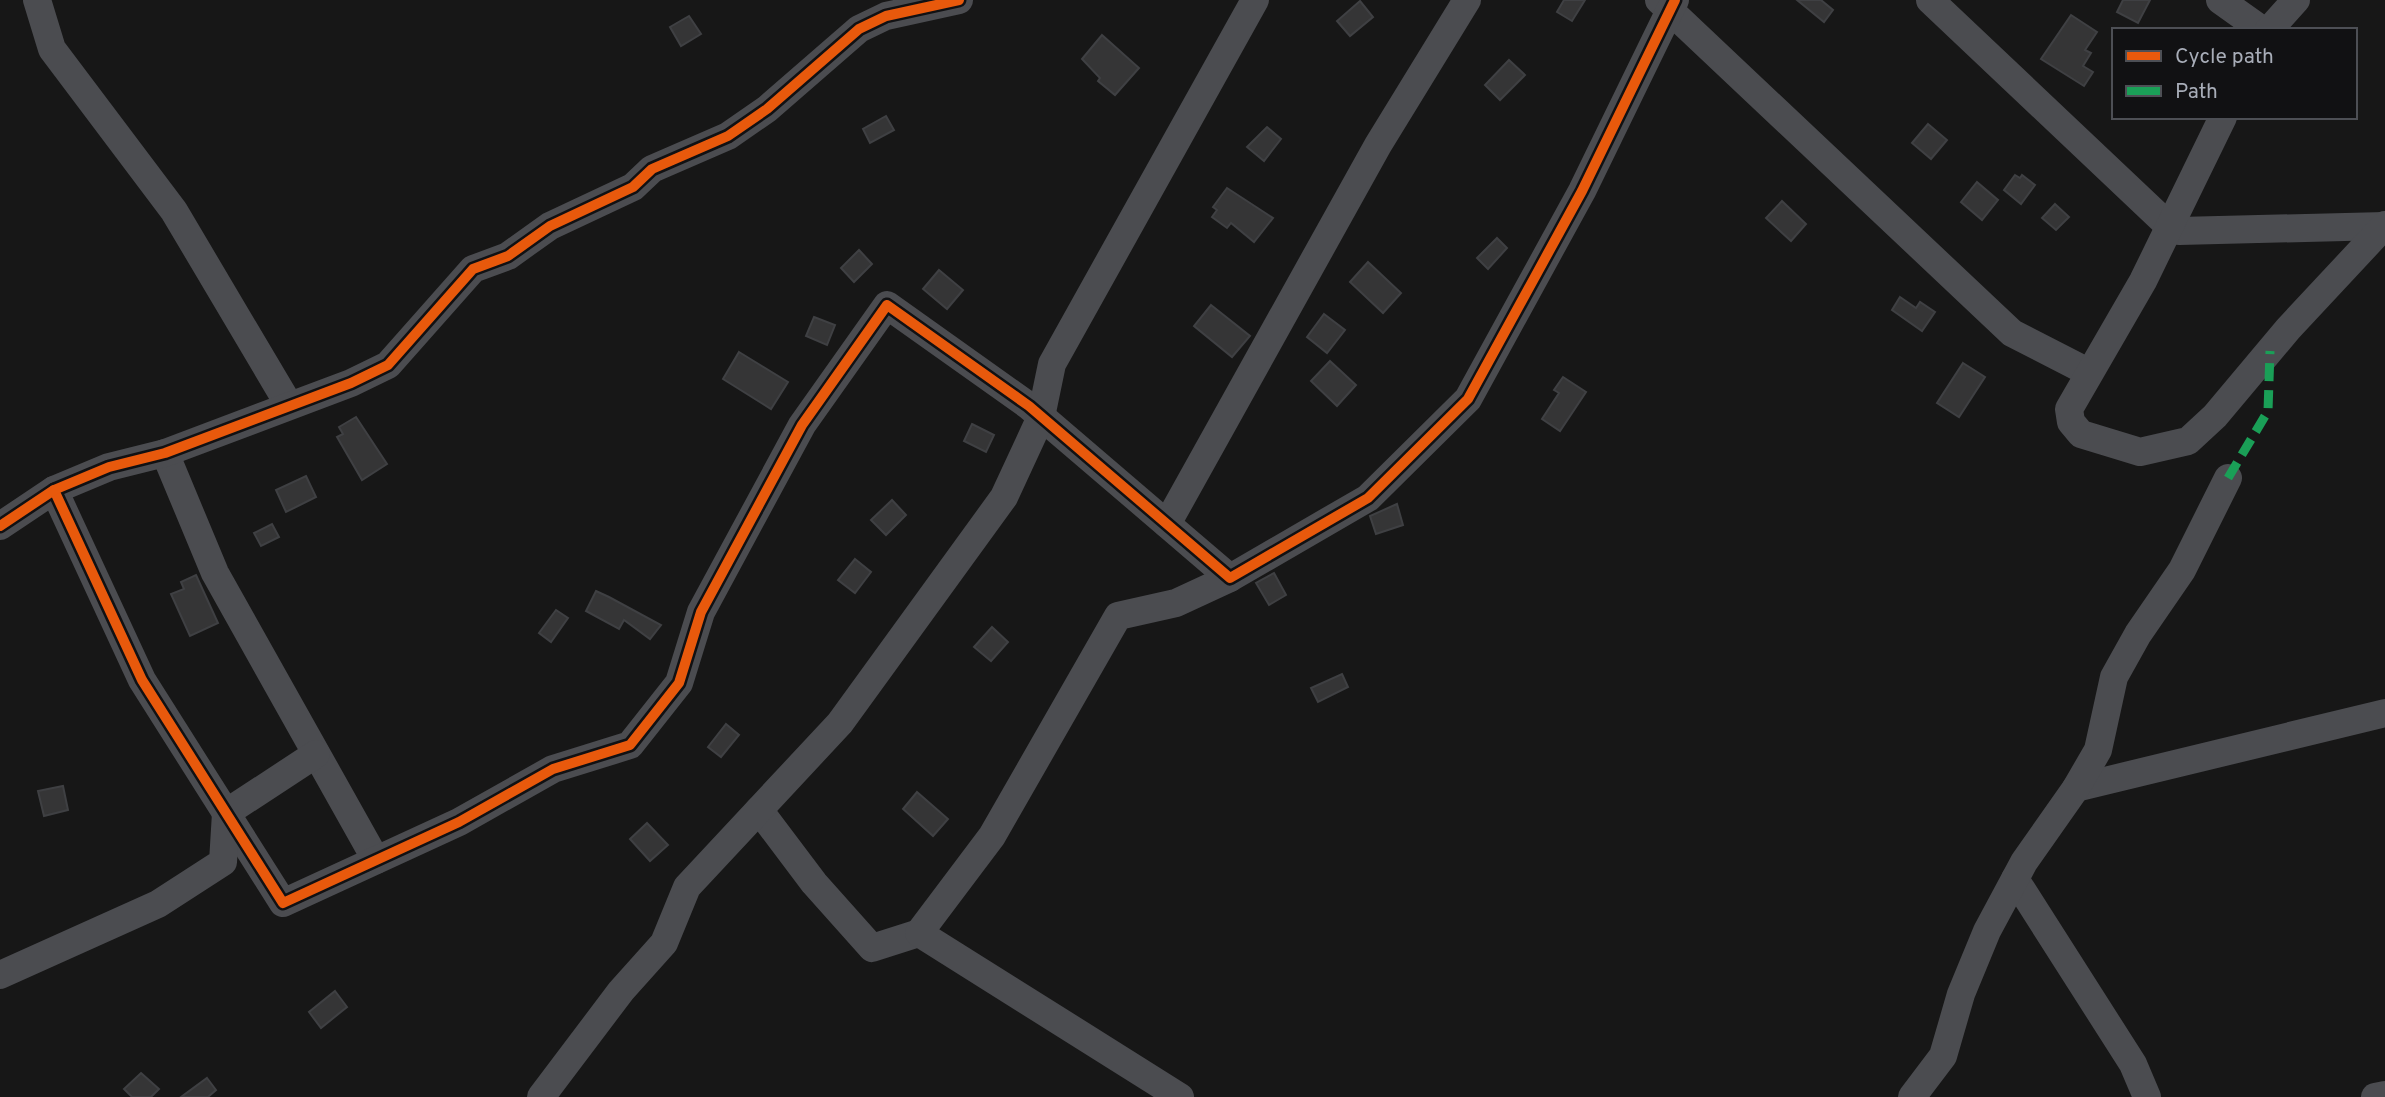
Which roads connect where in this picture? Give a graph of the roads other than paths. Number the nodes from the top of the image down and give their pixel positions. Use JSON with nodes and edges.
{"nodes":[{"id":1,"x":37,"y":0,"type":"edge"},
{"id":2,"x":959,"y":0,"type":"edge"},
{"id":3,"x":1255,"y":0,"type":"edge"},
{"id":4,"x":1467,"y":0,"type":"edge"},
{"id":5,"x":1930,"y":0,"type":"edge"},
{"id":6,"x":2220,"y":0,"type":"edge"},
{"id":7,"x":2295,"y":0,"type":"edge"},
{"id":8,"x":1668,"y":3,"type":"edge"},
{"id":9,"x":880,"y":8,"type":"edge"},
{"id":10,"x":2259,"y":28,"type":"edge"},
{"id":11,"x":2271,"y":28,"type":"edge"},
{"id":12,"x":2222,"y":119,"type":"edge"},
{"id":13,"x":2385,"y":225,"type":"edge"},
{"id":14,"x":2171,"y":228,"type":"junction"},
{"id":15,"x":2088,"y":372,"type":"junction"},
{"id":16,"x":289,"y":405,"type":"junction"},
{"id":17,"x":1041,"y":416,"type":"junction"},
{"id":18,"x":165,"y":453,"type":"junction"},
{"id":19,"x":2228,"y":478,"type":"dead end"},
{"id":20,"x":54,"y":490,"type":"junction"},
{"id":21,"x":1167,"y":524,"type":"junction"},
{"id":22,"x":0,"y":526,"type":"edge"},
{"id":23,"x":1230,"y":578,"type":"junction"},
{"id":24,"x":2385,"y":713,"type":"edge"},
{"id":25,"x":316,"y":754,"type":"junction"},
{"id":26,"x":2076,"y":789,"type":"junction"},
{"id":27,"x":759,"y":810,"type":"junction"},
{"id":28,"x":226,"y":813,"type":"junction"},
{"id":29,"x":376,"y":860,"type":"junction"},
{"id":30,"x":2015,"y":880,"type":"junction"},
{"id":31,"x":919,"y":933,"type":"junction"},
{"id":32,"x":0,"y":975,"type":"edge"},
{"id":33,"x":2385,"y":1095,"type":"edge"},
{"id":34,"x":541,"y":1097,"type":"edge"},
{"id":35,"x":1180,"y":1097,"type":"edge"},
{"id":36,"x":1912,"y":1097,"type":"edge"},
{"id":37,"x":2147,"y":1097,"type":"edge"},
{"id":38,"x":2375,"y":1097,"type":"edge"}],
"edges":[{"from":1,"to":16,"type":"street"},
{"from":2,"to":9,"type":"street"},
{"from":3,"to":17,"type":"street"},
{"from":4,"to":21,"type":"street"},
{"from":5,"to":14,"type":"street"},
{"from":6,"to":10,"type":"street"},
{"from":7,"to":11,"type":"street"},
{"from":8,"to":15,"type":"street"},
{"from":8,"to":23,"type":"street"},
{"from":9,"to":16,"type":"street"},
{"from":12,"to":14,"type":"street"},
{"from":13,"to":14,"type":"street"},
{"from":13,"to":15,"type":"street"},
{"from":14,"to":15,"type":"street"},
{"from":16,"to":18,"type":"street"},
{"from":17,"to":21,"type":"street"},
{"from":17,"to":27,"type":"street"},
{"from":17,"to":29,"type":"street"},
{"from":18,"to":20,"type":"street"},
{"from":18,"to":25,"type":"street"},
{"from":19,"to":26,"type":"street"},
{"from":20,"to":22,"type":"street"},
{"from":20,"to":28,"type":"street"},
{"from":21,"to":23,"type":"street"},
{"from":23,"to":31,"type":"street"},
{"from":24,"to":26,"type":"street"},
{"from":25,"to":28,"type":"street"},
{"from":25,"to":29,"type":"street"},
{"from":26,"to":30,"type":"street"},
{"from":27,"to":31,"type":"street"},
{"from":27,"to":34,"type":"street"},
{"from":28,"to":29,"type":"street"},
{"from":28,"to":32,"type":"street"},
{"from":30,"to":36,"type":"street"},
{"from":30,"to":37,"type":"street"},
{"from":31,"to":35,"type":"street"},
{"from":33,"to":38,"type":"street"}]}
